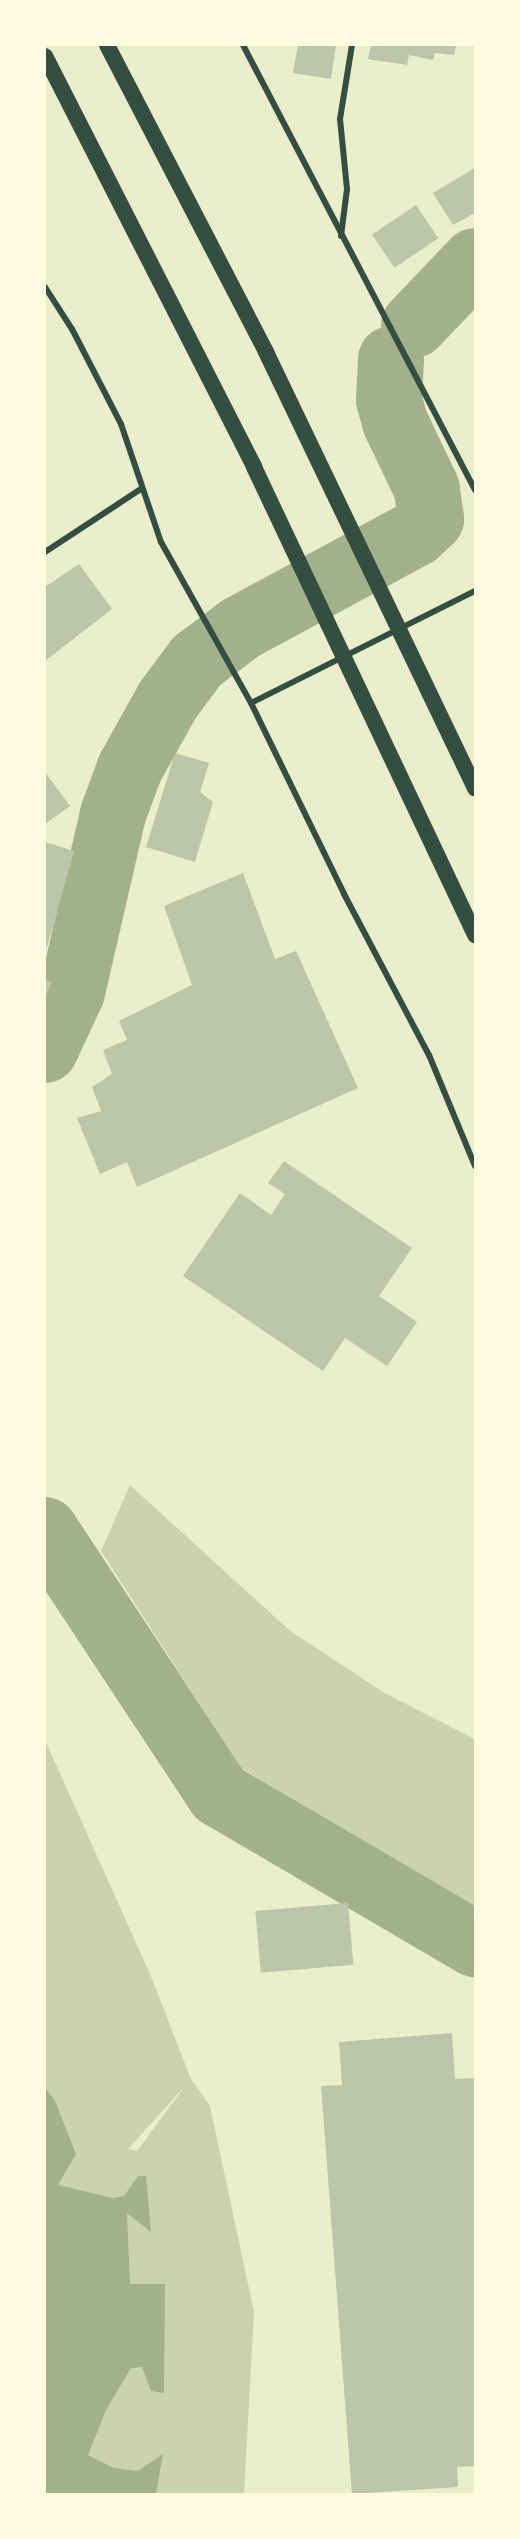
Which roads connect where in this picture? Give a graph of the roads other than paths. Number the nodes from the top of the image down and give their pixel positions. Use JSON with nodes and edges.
{"nodes":[{"id":1,"x":107,"y":45,"type":"edge"},
{"id":2,"x":243,"y":45,"type":"edge"},
{"id":3,"x":352,"y":45,"type":"edge"},
{"id":4,"x":45,"y":56,"type":"edge"},
{"id":5,"x":340,"y":236,"type":"junction"},
{"id":6,"x":45,"y":287,"type":"edge"},
{"id":7,"x":141,"y":489,"type":"junction"},
{"id":8,"x":475,"y":490,"type":"edge"},
{"id":9,"x":45,"y":552,"type":"edge"},
{"id":10,"x":475,"y":591,"type":"edge"},
{"id":11,"x":251,"y":703,"type":"junction"},
{"id":12,"x":475,"y":788,"type":"edge"},
{"id":13,"x":475,"y":935,"type":"edge"},
{"id":14,"x":475,"y":1166,"type":"edge"}],
"edges":[{"from":1,"to":12,"type":"highway"},
{"from":2,"to":5,"type":"street"},
{"from":3,"to":5,"type":"street"},
{"from":4,"to":13,"type":"highway"},
{"from":5,"to":8,"type":"street"},
{"from":6,"to":7,"type":"street"},
{"from":7,"to":9,"type":"street"},
{"from":7,"to":11,"type":"street"},
{"from":10,"to":11,"type":"street"},
{"from":11,"to":14,"type":"street"}]}
